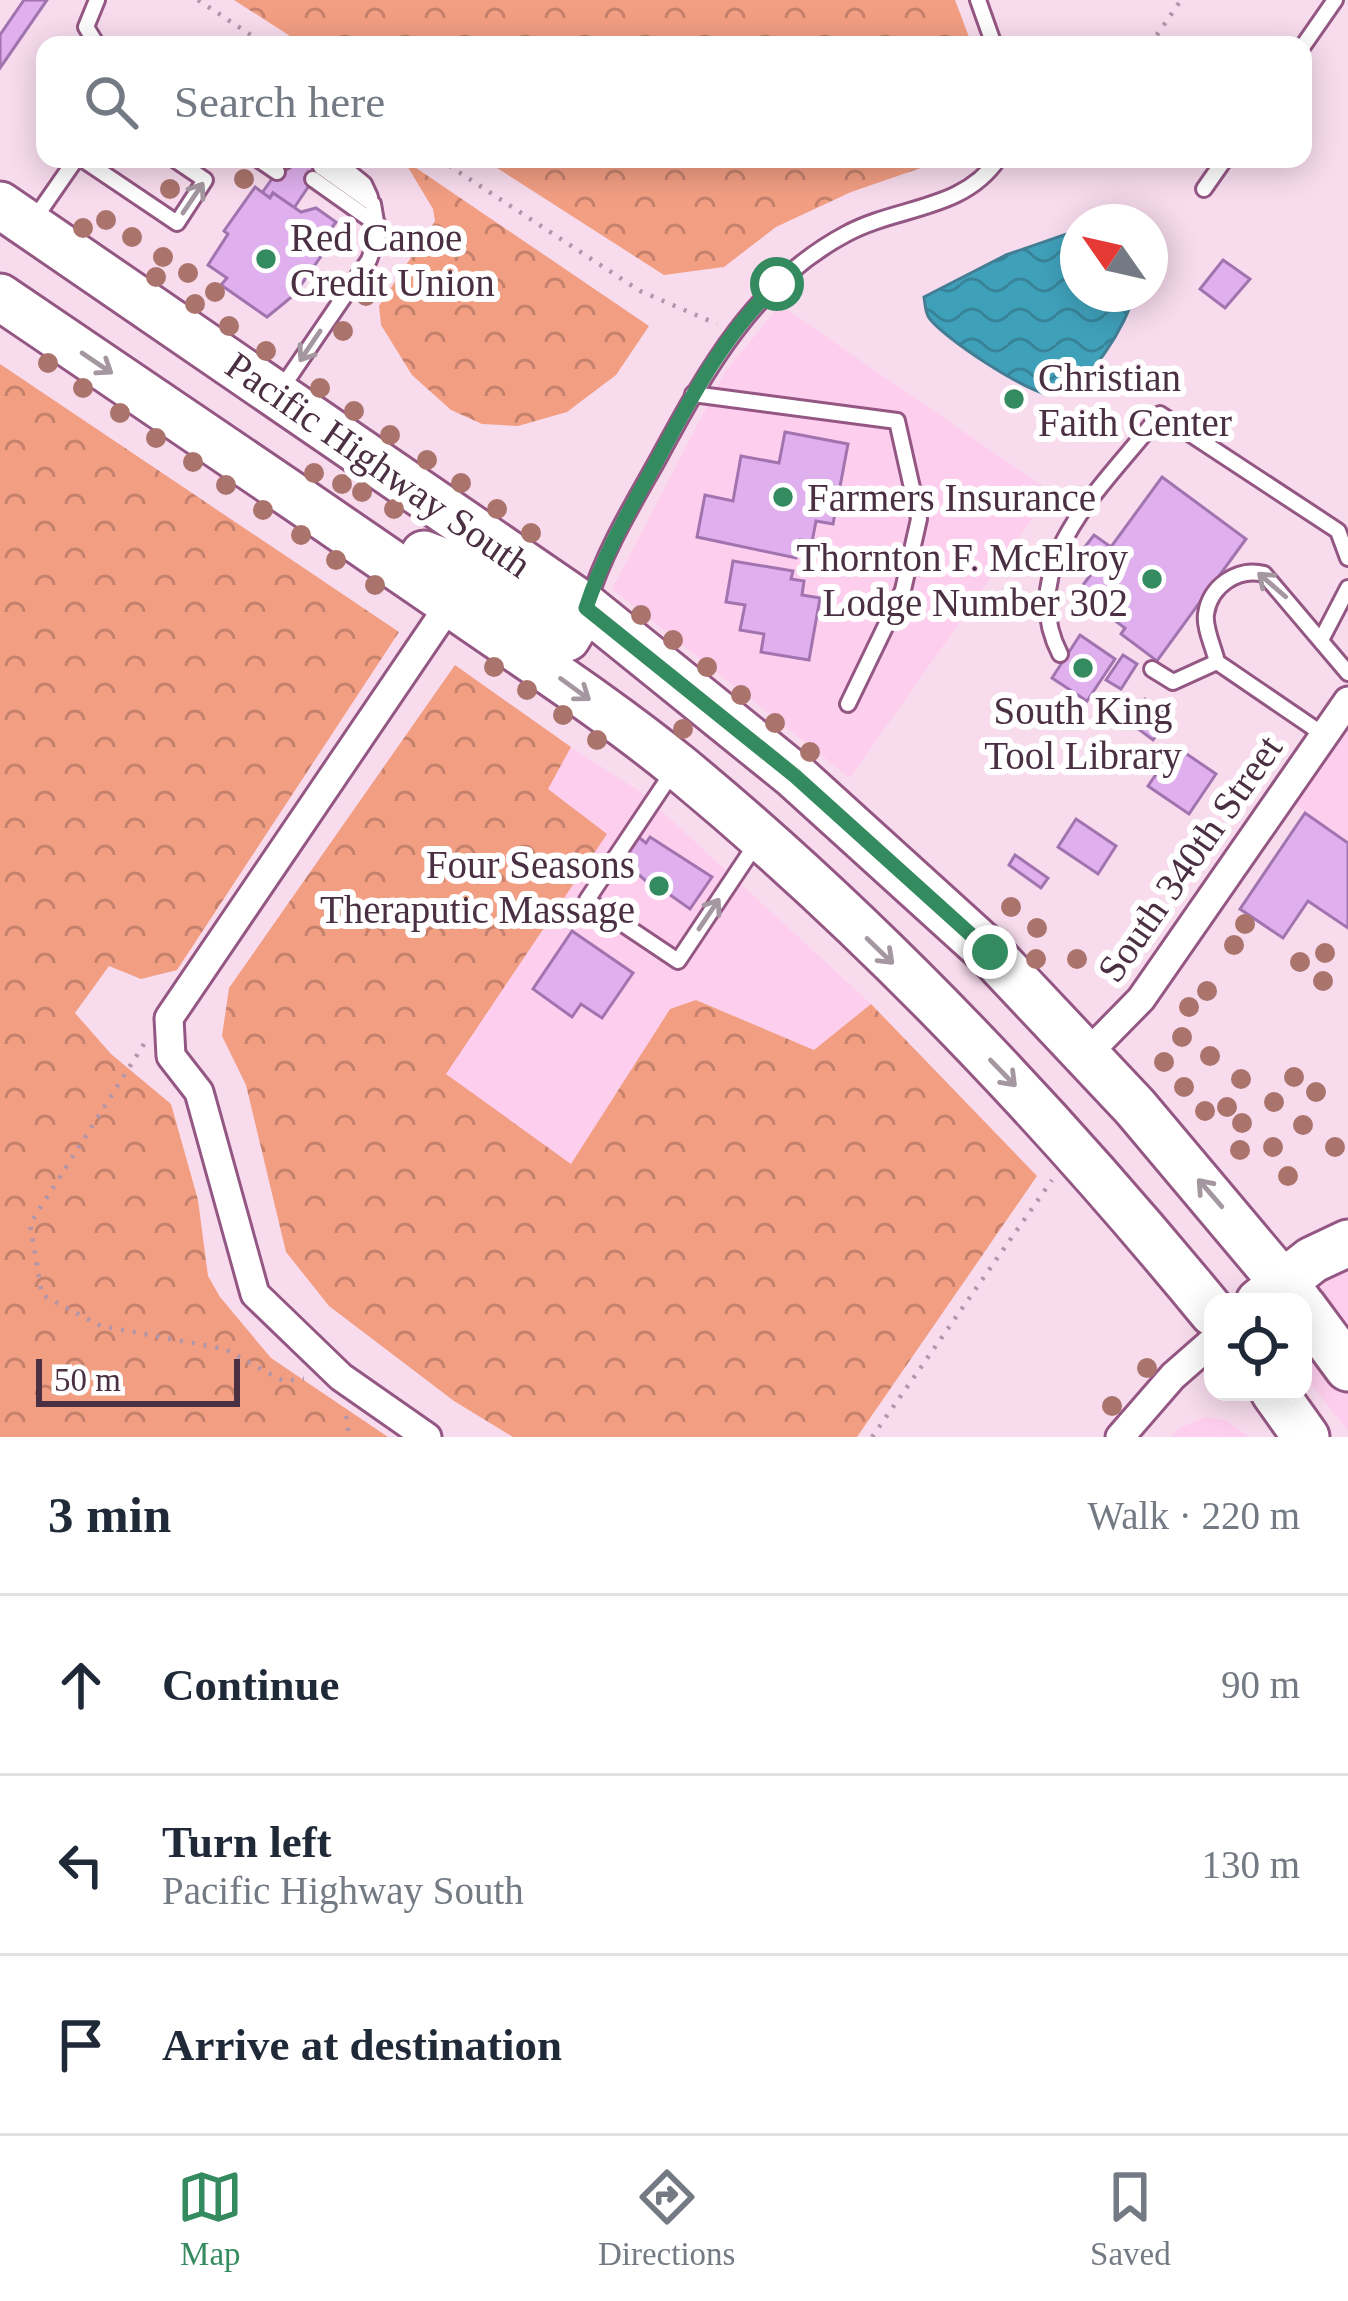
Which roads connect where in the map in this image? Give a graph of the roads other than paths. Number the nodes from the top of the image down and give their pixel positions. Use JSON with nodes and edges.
{"nodes":[{"id":1,"x":97,"y":0,"type":"edge"},
{"id":2,"x":978,"y":0,"type":"edge"},
{"id":3,"x":1335,"y":0,"type":"edge"},
{"id":4,"x":92,"y":36,"type":"edge"},
{"id":5,"x":991,"y":36,"type":"edge"},
{"id":6,"x":1310,"y":36,"type":"edge"},
{"id":7,"x":69,"y":168,"type":"edge"},
{"id":8,"x":93,"y":168,"type":"edge"},
{"id":9,"x":188,"y":168,"type":"edge"},
{"id":10,"x":358,"y":168,"type":"edge"},
{"id":11,"x":991,"y":168,"type":"edge"},
{"id":12,"x":1218,"y":168,"type":"edge"},
{"id":13,"x":318,"y":174,"type":"edge"},
{"id":14,"x":364,"y":184,"type":"junction"},
{"id":15,"x":1204,"y":188,"type":"dead end"},
{"id":16,"x":373,"y":204,"type":"junction"},
{"id":17,"x":15,"y":215,"type":"edge"},
{"id":18,"x":378,"y":225,"type":"junction"},
{"id":19,"x":0,"y":297,"type":"edge"},
{"id":20,"x":278,"y":393,"type":"junction"},
{"id":21,"x":693,"y":394,"type":"junction"},
{"id":22,"x":305,"y":504,"type":"junction"},
{"id":23,"x":1348,"y":557,"type":"edge"},
{"id":24,"x":1348,"y":588,"type":"edge"},
{"id":25,"x":450,"y":604,"type":"junction"},
{"id":26,"x":586,"y":608,"type":"junction"},
{"id":27,"x":1321,"y":640,"type":"junction"},
{"id":28,"x":1060,"y":654,"type":"dead end"},
{"id":29,"x":1217,"y":662,"type":"junction"},
{"id":30,"x":1152,"y":669,"type":"dead end"},
{"id":31,"x":1348,"y":673,"type":"edge"},
{"id":32,"x":1348,"y":700,"type":"edge"},
{"id":33,"x":848,"y":704,"type":"dead end"},
{"id":34,"x":1324,"y":735,"type":"junction"},
{"id":35,"x":677,"y":766,"type":"junction"},
{"id":36,"x":760,"y":837,"type":"junction"},
{"id":37,"x":1087,"y":1054,"type":"junction"},
{"id":38,"x":1348,"y":1243,"type":"edge"},
{"id":39,"x":1282,"y":1293,"type":"edge"},
{"id":40,"x":1289,"y":1293,"type":"edge"},
{"id":41,"x":1204,"y":1302,"type":"edge"},
{"id":42,"x":1312,"y":1327,"type":"edge"},
{"id":43,"x":1204,"y":1349,"type":"edge"},
{"id":44,"x":1348,"y":1368,"type":"edge"},
{"id":45,"x":1280,"y":1401,"type":"edge"},
{"id":46,"x":427,"y":1437,"type":"edge"},
{"id":47,"x":1120,"y":1437,"type":"edge"},
{"id":48,"x":1306,"y":1437,"type":"edge"}],
"edges":[{"from":1,"to":4,"type":"lane"},
{"from":2,"to":5,"type":"lane"},
{"from":3,"to":6,"type":"lane"},
{"from":7,"to":17,"type":"lane"},
{"from":8,"to":9,"type":"lane","one_way":true},
{"from":10,"to":14,"type":"lane"},
{"from":11,"to":21,"type":"lane"},
{"from":12,"to":15,"type":"lane"},
{"from":13,"to":14,"type":"lane"},
{"from":13,"to":16,"type":"lane"},
{"from":13,"to":18,"type":"lane"},
{"from":14,"to":16,"type":"lane"},
{"from":16,"to":18,"type":"lane"},
{"from":17,"to":20,"type":"main road","name":"Pacific Highway South"},
{"from":18,"to":20,"type":"lane","one_way":true},
{"from":19,"to":22,"type":"main road","name":"Pacific Highway South","one_way":true},
{"from":20,"to":26,"type":"main road","name":"Pacific Highway South"},
{"from":21,"to":26,"type":"lane"},
{"from":21,"to":33,"type":"lane"},
{"from":22,"to":25,"type":"main road","name":"Pacific Highway South"},
{"from":22,"to":26,"type":"main road"},
{"from":23,"to":28,"type":"lane"},
{"from":24,"to":27,"type":"lane"},
{"from":25,"to":35,"type":"main road","name":"Pacific Highway South","one_way":true},
{"from":25,"to":46,"type":"street"},
{"from":26,"to":37,"type":"main road","name":"Pacific Highway South"},
{"from":27,"to":29,"type":"lane","one_way":true},
{"from":27,"to":31,"type":"lane"},
{"from":29,"to":30,"type":"lane"},
{"from":29,"to":34,"type":"lane"},
{"from":32,"to":34,"type":"street","name":"South 340th Street"},
{"from":34,"to":37,"type":"street","name":"South 340th Street"},
{"from":35,"to":36,"type":"main road","name":"Pacific Highway South"},
{"from":35,"to":36,"type":"lane","one_way":true},
{"from":36,"to":41,"type":"main road","name":"Pacific Highway South","one_way":true},
{"from":39,"to":37,"type":"main road","name":"Pacific Highway South","one_way":true},
{"from":38,"to":40,"type":"main road"},
{"from":42,"to":44,"type":"main road","name":"Pacific Highway South"},
{"from":43,"to":47,"type":"street"},
{"from":45,"to":48,"type":"main road"}]}
